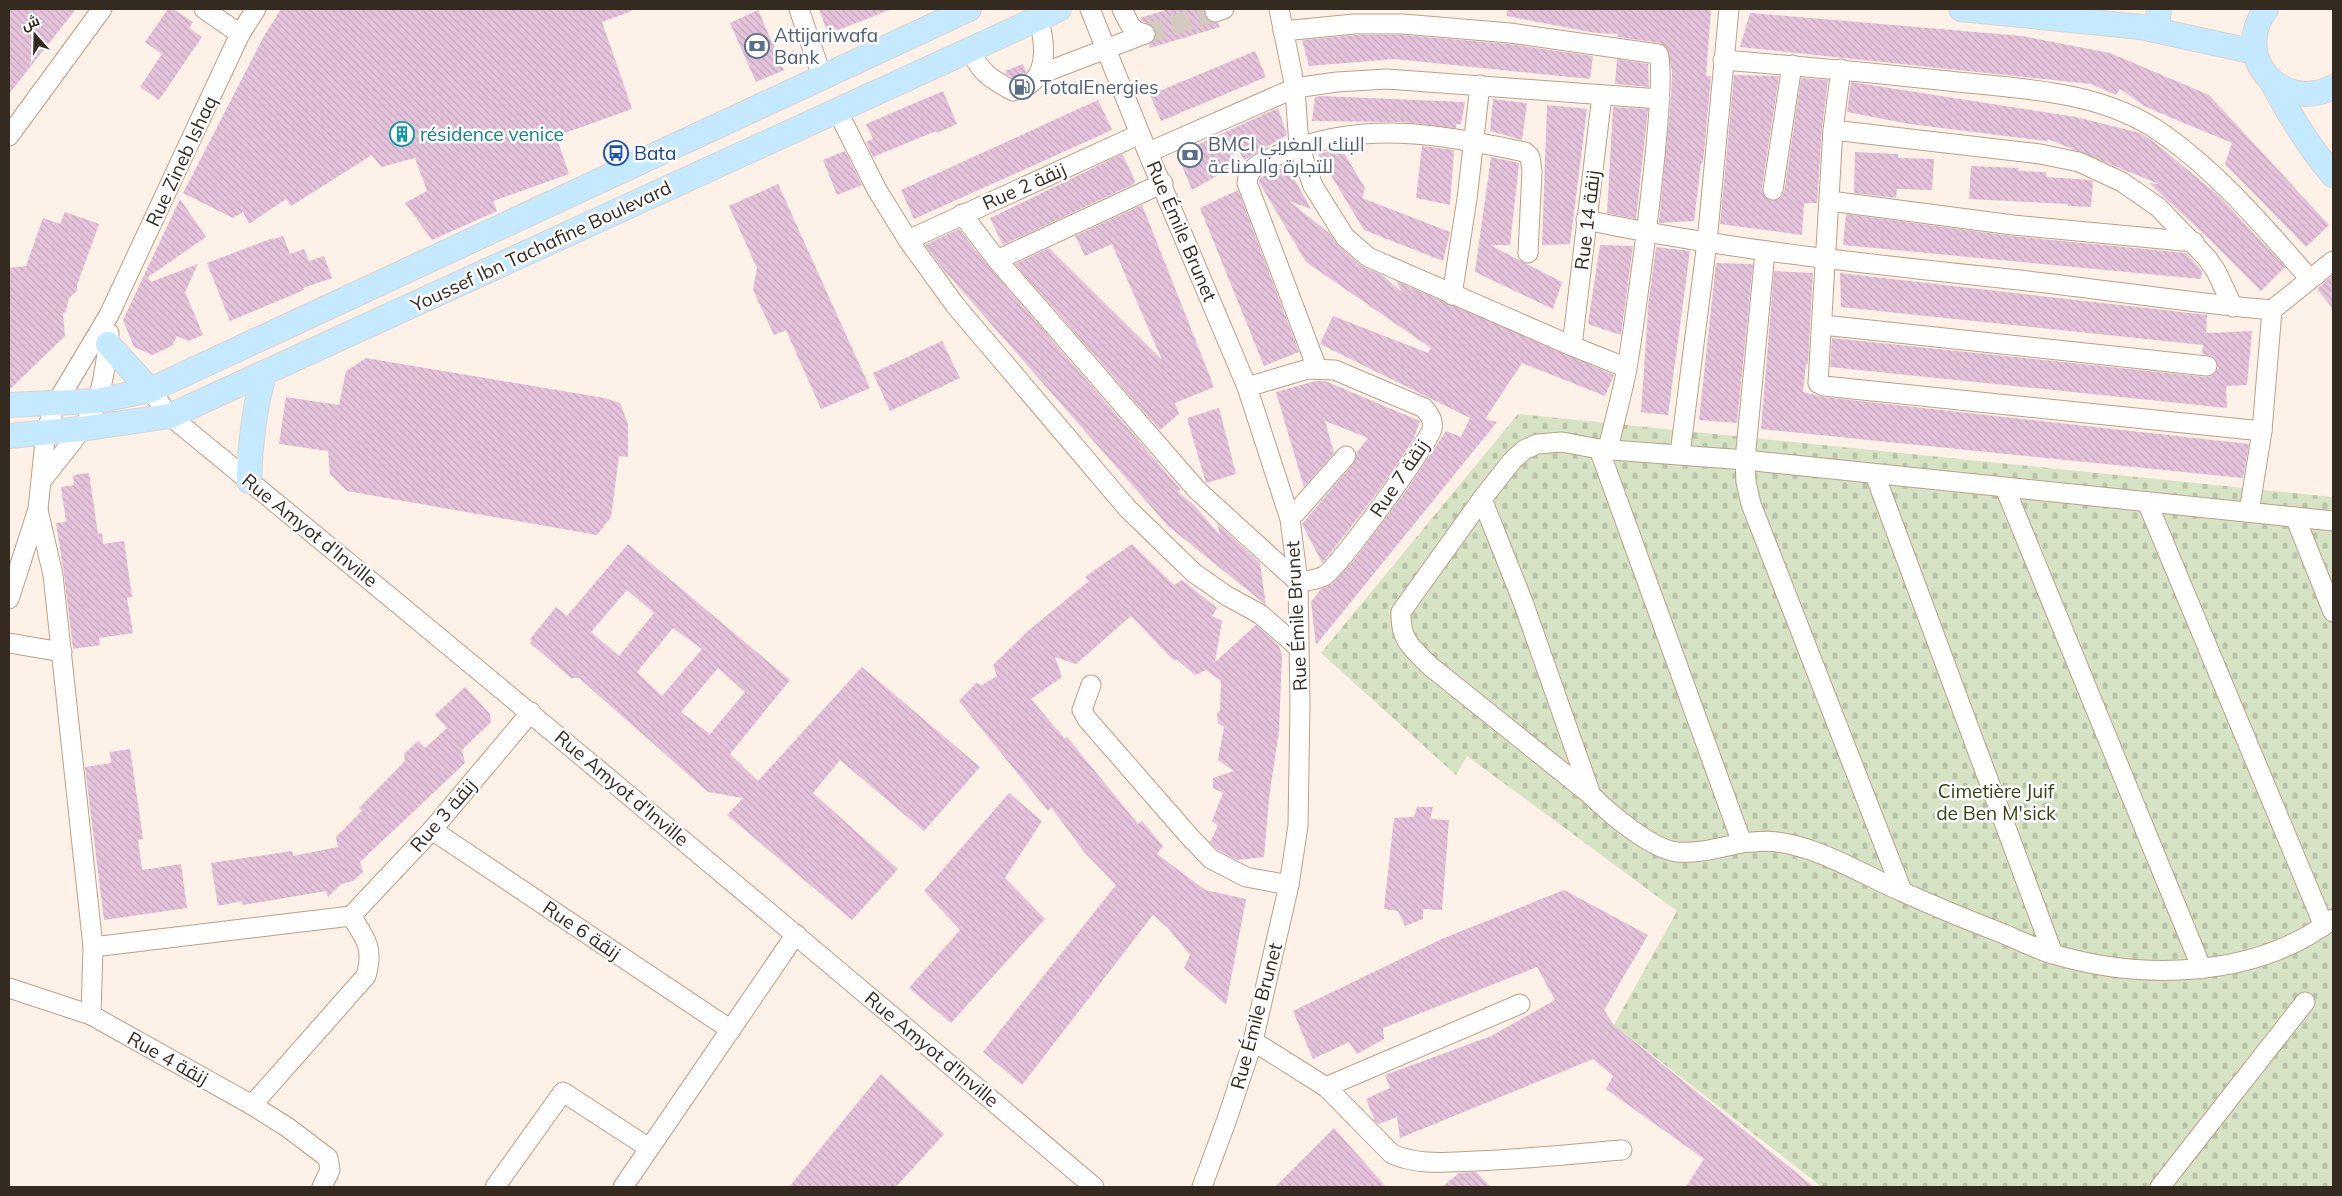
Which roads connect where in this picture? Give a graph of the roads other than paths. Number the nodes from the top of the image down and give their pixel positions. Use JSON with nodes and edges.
{"nodes":[{"id":1,"x":102,"y":9,"type":"edge"},
{"id":2,"x":204,"y":9,"type":"edge"},
{"id":3,"x":256,"y":9,"type":"edge"},
{"id":4,"x":799,"y":9,"type":"edge"},
{"id":5,"x":969,"y":9,"type":"edge"},
{"id":6,"x":1090,"y":9,"type":"edge"},
{"id":7,"x":1122,"y":9,"type":"edge"},
{"id":8,"x":1279,"y":9,"type":"edge"},
{"id":9,"x":1729,"y":9,"type":"edge"},
{"id":10,"x":1961,"y":9,"type":"edge"},
{"id":11,"x":2266,"y":9,"type":"edge"},
{"id":12,"x":1049,"y":14,"type":"edge"},
{"id":13,"x":2150,"y":19,"type":"edge"},
{"id":14,"x":1283,"y":31,"type":"junction"},
{"id":15,"x":240,"y":34,"type":"junction"},
{"id":16,"x":1106,"y":48,"type":"junction"},
{"id":17,"x":970,"y":51,"type":"junction"},
{"id":18,"x":2255,"y":52,"type":"junction"},
{"id":19,"x":1723,"y":60,"type":"junction"},
{"id":20,"x":1792,"y":65,"type":"junction"},
{"id":21,"x":1841,"y":69,"type":"junction"},
{"id":22,"x":1038,"y":75,"type":"junction"},
{"id":23,"x":822,"y":77,"type":"junction"},
{"id":24,"x":2272,"y":82,"type":"junction"},
{"id":25,"x":1480,"y":85,"type":"junction"},
{"id":26,"x":2333,"y":87,"type":"edge"},
{"id":27,"x":1295,"y":88,"type":"junction"},
{"id":28,"x":1602,"y":95,"type":"junction"},
{"id":29,"x":1660,"y":99,"type":"junction"},
{"id":30,"x":837,"y":110,"type":"junction"},
{"id":31,"x":1833,"y":130,"type":"junction"},
{"id":32,"x":1140,"y":134,"type":"junction"},
{"id":33,"x":9,"y":136,"type":"edge"},
{"id":34,"x":1473,"y":141,"type":"junction"},
{"id":35,"x":1299,"y":146,"type":"junction"},
{"id":36,"x":1149,"y":152,"type":"junction"},
{"id":37,"x":2333,"y":175,"type":"edge"},
{"id":38,"x":1163,"y":183,"type":"junction"},
{"id":39,"x":1773,"y":190,"type":"dead end"},
{"id":40,"x":1830,"y":201,"type":"junction"},
{"id":41,"x":962,"y":214,"type":"junction"},
{"id":42,"x":1586,"y":220,"type":"junction"},
{"id":43,"x":1645,"y":233,"type":"junction"},
{"id":44,"x":908,"y":240,"type":"junction"},
{"id":45,"x":1707,"y":242,"type":"junction"},
{"id":46,"x":2194,"y":242,"type":"junction"},
{"id":47,"x":1528,"y":252,"type":"dead end"},
{"id":48,"x":1765,"y":252,"type":"junction"},
{"id":49,"x":997,"y":260,"type":"junction"},
{"id":50,"x":1827,"y":260,"type":"junction"},
{"id":51,"x":2333,"y":261,"type":"edge"},
{"id":52,"x":2310,"y":279,"type":"junction"},
{"id":53,"x":1452,"y":295,"type":"junction"},
{"id":54,"x":2233,"y":307,"type":"junction"},
{"id":55,"x":2272,"y":310,"type":"junction"},
{"id":56,"x":109,"y":314,"type":"junction"},
{"id":57,"x":1823,"y":325,"type":"junction"},
{"id":58,"x":108,"y":344,"type":"junction"},
{"id":59,"x":1572,"y":346,"type":"junction"},
{"id":60,"x":2207,"y":366,"type":"dead end"},
{"id":61,"x":1317,"y":368,"type":"junction"},
{"id":62,"x":1626,"y":368,"type":"junction"},
{"id":63,"x":264,"y":372,"type":"junction"},
{"id":64,"x":1247,"y":387,"type":"junction"},
{"id":65,"x":150,"y":390,"type":"junction"},
{"id":66,"x":97,"y":401,"type":"junction"},
{"id":67,"x":57,"y":402,"type":"junction"},
{"id":68,"x":9,"y":405,"type":"edge"},
{"id":69,"x":170,"y":416,"type":"junction"},
{"id":70,"x":82,"y":429,"type":"junction"},
{"id":71,"x":2262,"y":431,"type":"junction"},
{"id":72,"x":46,"y":432,"type":"junction"},
{"id":73,"x":9,"y":436,"type":"edge"},
{"id":74,"x":1604,"y":449,"type":"junction"},
{"id":75,"x":1680,"y":454,"type":"junction"},
{"id":76,"x":1346,"y":456,"type":"dead end"},
{"id":77,"x":1745,"y":460,"type":"junction"},
{"id":78,"x":1875,"y":475,"type":"junction"},
{"id":79,"x":42,"y":480,"type":"junction"},
{"id":80,"x":249,"y":481,"type":"junction"},
{"id":81,"x":2005,"y":488,"type":"junction"},
{"id":82,"x":1482,"y":499,"type":"junction"},
{"id":83,"x":2146,"y":502,"type":"junction"},
{"id":84,"x":38,"y":510,"type":"junction"},
{"id":85,"x":2249,"y":512,"type":"junction"},
{"id":86,"x":2295,"y":517,"type":"junction"},
{"id":87,"x":1290,"y":519,"type":"junction"},
{"id":88,"x":2333,"y":521,"type":"edge"},
{"id":89,"x":1298,"y":582,"type":"junction"},
{"id":90,"x":9,"y":599,"type":"edge"},
{"id":91,"x":2333,"y":612,"type":"edge"},
{"id":92,"x":9,"y":643,"type":"edge"},
{"id":93,"x":1298,"y":647,"type":"junction"},
{"id":94,"x":62,"y":652,"type":"junction"},
{"id":95,"x":1091,"y":685,"type":"dead end"},
{"id":96,"x":531,"y":712,"type":"junction"},
{"id":97,"x":1591,"y":795,"type":"junction"},
{"id":98,"x":432,"y":830,"type":"junction"},
{"id":99,"x":1742,"y":843,"type":"junction"},
{"id":100,"x":1289,"y":885,"type":"junction"},
{"id":101,"x":1902,"y":892,"type":"junction"},
{"id":102,"x":351,"y":916,"type":"junction"},
{"id":103,"x":2329,"y":922,"type":"edge"},
{"id":104,"x":796,"y":934,"type":"junction"},
{"id":105,"x":93,"y":947,"type":"junction"},
{"id":106,"x":2053,"y":954,"type":"junction"},
{"id":107,"x":2202,"y":970,"type":"junction"},
{"id":108,"x":9,"y":988,"type":"edge"},
{"id":109,"x":2304,"y":1002,"type":"dead end"},
{"id":110,"x":1520,"y":1004,"type":"dead end"},
{"id":111,"x":91,"y":1014,"type":"junction"},
{"id":112,"x":731,"y":1030,"type":"junction"},
{"id":113,"x":1253,"y":1040,"type":"junction"},
{"id":114,"x":1326,"y":1087,"type":"junction"},
{"id":115,"x":252,"y":1105,"type":"junction"},
{"id":116,"x":649,"y":1148,"type":"junction"},
{"id":117,"x":1622,"y":1150,"type":"dead end"},
{"id":118,"x":322,"y":1187,"type":"edge"},
{"id":119,"x":495,"y":1187,"type":"edge"},
{"id":120,"x":623,"y":1187,"type":"edge"},
{"id":121,"x":1094,"y":1187,"type":"edge"},
{"id":122,"x":1202,"y":1187,"type":"edge"},
{"id":123,"x":2160,"y":1187,"type":"edge"}],
"edges":[{"from":1,"to":33,"type":"street"},
{"from":2,"to":15,"type":"street"},
{"from":3,"to":15,"type":"street","name":"Rue Zineb Ishaq"},
{"from":4,"to":23,"type":"street"},
{"from":5,"to":23,"type":"main road","name":"Youssef Ibn Tachafine Boulevard"},
{"from":6,"to":16,"type":"street","name":"Rue Émile Brunet"},
{"from":7,"to":16,"type":"street"},
{"from":8,"to":14,"type":"street"},
{"from":9,"to":19,"type":"street"},
{"from":10,"to":13,"type":"main road"},
{"from":11,"to":18,"type":"main road"},
{"from":12,"to":17,"type":"main road","name":"Youssef Ibn Tachafine Boulevard"},
{"from":12,"to":22,"type":"street"},
{"from":13,"to":18,"type":"main road"},
{"from":14,"to":27,"type":"street"},
{"from":14,"to":29,"type":"street"},
{"from":15,"to":56,"type":"street","name":"Rue Zineb Ishaq"},
{"from":16,"to":22,"type":"street"},
{"from":16,"to":32,"type":"street","name":"Rue Émile Brunet"},
{"from":17,"to":22,"type":"street"},
{"from":17,"to":30,"type":"main road","name":"Youssef Ibn Tachafine Boulevard"},
{"from":18,"to":24,"type":"main road"},
{"from":19,"to":20,"type":"street"},
{"from":19,"to":45,"type":"street"},
{"from":20,"to":21,"type":"street"},
{"from":20,"to":39,"type":"street"},
{"from":21,"to":31,"type":"street"},
{"from":21,"to":52,"type":"street"},
{"from":23,"to":65,"type":"main road","name":"Youssef Ibn Tachafine Boulevard"},
{"from":24,"to":26,"type":"main road"},
{"from":24,"to":37,"type":"main road"},
{"from":25,"to":27,"type":"street"},
{"from":25,"to":28,"type":"street"},
{"from":25,"to":34,"type":"street"},
{"from":27,"to":35,"type":"street"},
{"from":27,"to":36,"type":"street"},
{"from":28,"to":29,"type":"street"},
{"from":28,"to":42,"type":"street","name":"Rue 14 زنقة"},
{"from":29,"to":43,"type":"street"},
{"from":30,"to":44,"type":"street"},
{"from":30,"to":63,"type":"main road","name":"Youssef Ibn Tachafine Boulevard"},
{"from":31,"to":40,"type":"street"},
{"from":31,"to":46,"type":"street"},
{"from":32,"to":36,"type":"street","name":"Rue Émile Brunet"},
{"from":32,"to":41,"type":"street","name":"Rue 2 زنقة"},
{"from":34,"to":35,"type":"street"},
{"from":34,"to":47,"type":"street"},
{"from":34,"to":53,"type":"street"},
{"from":35,"to":53,"type":"street"},
{"from":35,"to":61,"type":"street"},
{"from":36,"to":38,"type":"street","name":"Rue Émile Brunet"},
{"from":38,"to":49,"type":"street"},
{"from":38,"to":64,"type":"street","name":"Rue Émile Brunet"},
{"from":40,"to":46,"type":"street"},
{"from":40,"to":50,"type":"street"},
{"from":41,"to":44,"type":"street","name":"Rue 2 زنقة"},
{"from":41,"to":49,"type":"street"},
{"from":42,"to":43,"type":"street"},
{"from":42,"to":59,"type":"street","name":"Rue 14 زنقة"},
{"from":43,"to":45,"type":"street"},
{"from":43,"to":62,"type":"street"},
{"from":44,"to":93,"type":"street"},
{"from":45,"to":48,"type":"street"},
{"from":45,"to":75,"type":"street"},
{"from":46,"to":54,"type":"street"},
{"from":48,"to":50,"type":"street"},
{"from":48,"to":77,"type":"street"},
{"from":49,"to":89,"type":"street"},
{"from":50,"to":54,"type":"street"},
{"from":50,"to":57,"type":"street"},
{"from":51,"to":52,"type":"street"},
{"from":52,"to":55,"type":"street"},
{"from":53,"to":59,"type":"street"},
{"from":54,"to":55,"type":"street"},
{"from":55,"to":71,"type":"street"},
{"from":56,"to":58,"type":"street","name":"Rue Zineb Ishaq"},
{"from":56,"to":67,"type":"street","name":"Rue Zineb Ishaq"},
{"from":57,"to":60,"type":"street"},
{"from":57,"to":71,"type":"street"},
{"from":58,"to":65,"type":"main road"},
{"from":58,"to":66,"type":"street","name":"Rue Zineb Ishaq"},
{"from":59,"to":62,"type":"street"},
{"from":61,"to":64,"type":"street","name":"Rue 7 زنقة"},
{"from":61,"to":89,"type":"street","name":"Rue 7 زنقة"},
{"from":62,"to":74,"type":"street"},
{"from":63,"to":69,"type":"main road","name":"Youssef Ibn Tachafine Boulevard"},
{"from":63,"to":80,"type":"main road"},
{"from":64,"to":87,"type":"street","name":"Rue Émile Brunet"},
{"from":65,"to":66,"type":"main road","name":"Youssef Ibn Tachafine Boulevard"},
{"from":65,"to":69,"type":"street","name":"Rue Amyot d'Inville"},
{"from":66,"to":67,"type":"main road","name":"Youssef Ibn Tachafine Boulevard"},
{"from":66,"to":70,"type":"street","name":"Rue Zineb Ishaq"},
{"from":67,"to":68,"type":"main road","name":"Youssef Ibn Tachafine Boulevard"},
{"from":67,"to":72,"type":"street","name":"Rue Zineb Ishaq"},
{"from":69,"to":70,"type":"main road","name":"Youssef Ibn Tachafine Boulevard"},
{"from":69,"to":80,"type":"street","name":"Rue Amyot d'Inville"},
{"from":70,"to":72,"type":"main road","name":"Youssef Ibn Tachafine Boulevard"},
{"from":70,"to":79,"type":"street","name":"Rue Zineb Ishaq"},
{"from":71,"to":85,"type":"street"},
{"from":72,"to":73,"type":"main road","name":"Youssef Ibn Tachafine Boulevard"},
{"from":72,"to":79,"type":"street","name":"Rue Zineb Ishaq"},
{"from":74,"to":75,"type":"street"},
{"from":74,"to":82,"type":"street"},
{"from":74,"to":99,"type":"street"},
{"from":75,"to":77,"type":"street"},
{"from":76,"to":87,"type":"street"},
{"from":77,"to":78,"type":"street"},
{"from":77,"to":101,"type":"street"},
{"from":78,"to":81,"type":"street"},
{"from":78,"to":106,"type":"street"},
{"from":79,"to":84,"type":"street","name":"Rue Zineb Ishaq"},
{"from":80,"to":96,"type":"street","name":"Rue Amyot d'Inville"},
{"from":81,"to":83,"type":"street"},
{"from":81,"to":107,"type":"street"},
{"from":82,"to":97,"type":"street"},
{"from":82,"to":97,"type":"street"},
{"from":83,"to":85,"type":"street"},
{"from":83,"to":103,"type":"street"},
{"from":84,"to":90,"type":"street"},
{"from":84,"to":94,"type":"street"},
{"from":85,"to":86,"type":"street"},
{"from":86,"to":88,"type":"street"},
{"from":86,"to":91,"type":"street"},
{"from":87,"to":89,"type":"street","name":"Rue Émile Brunet"},
{"from":89,"to":93,"type":"street","name":"Rue Émile Brunet"},
{"from":92,"to":94,"type":"street"},
{"from":93,"to":100,"type":"street","name":"Rue Émile Brunet"},
{"from":94,"to":105,"type":"street"},
{"from":95,"to":100,"type":"street"},
{"from":96,"to":98,"type":"street","name":"Rue 3 زنقة"},
{"from":96,"to":104,"type":"street","name":"Rue Amyot d'Inville"},
{"from":97,"to":99,"type":"street"},
{"from":98,"to":102,"type":"street","name":"Rue 3 زنقة"},
{"from":98,"to":112,"type":"street","name":"Rue 6 زنقة"},
{"from":99,"to":101,"type":"street"},
{"from":100,"to":113,"type":"street","name":"Rue Émile Brunet"},
{"from":101,"to":106,"type":"street"},
{"from":102,"to":105,"type":"street"},
{"from":102,"to":115,"type":"street"},
{"from":103,"to":107,"type":"street"},
{"from":104,"to":112,"type":"street"},
{"from":104,"to":121,"type":"street","name":"Rue Amyot d'Inville"},
{"from":105,"to":111,"type":"street"},
{"from":106,"to":107,"type":"street"},
{"from":108,"to":111,"type":"street","name":"Rue 4 زنقة"},
{"from":109,"to":123,"type":"street"},
{"from":110,"to":114,"type":"street"},
{"from":111,"to":115,"type":"street","name":"Rue 4 زنقة"},
{"from":112,"to":116,"type":"street"},
{"from":113,"to":114,"type":"street"},
{"from":113,"to":122,"type":"street","name":"Rue Émile Brunet"},
{"from":114,"to":117,"type":"street"},
{"from":115,"to":118,"type":"street","name":"Rue 4 زنقة"},
{"from":116,"to":119,"type":"street"},
{"from":116,"to":120,"type":"street"}]}
